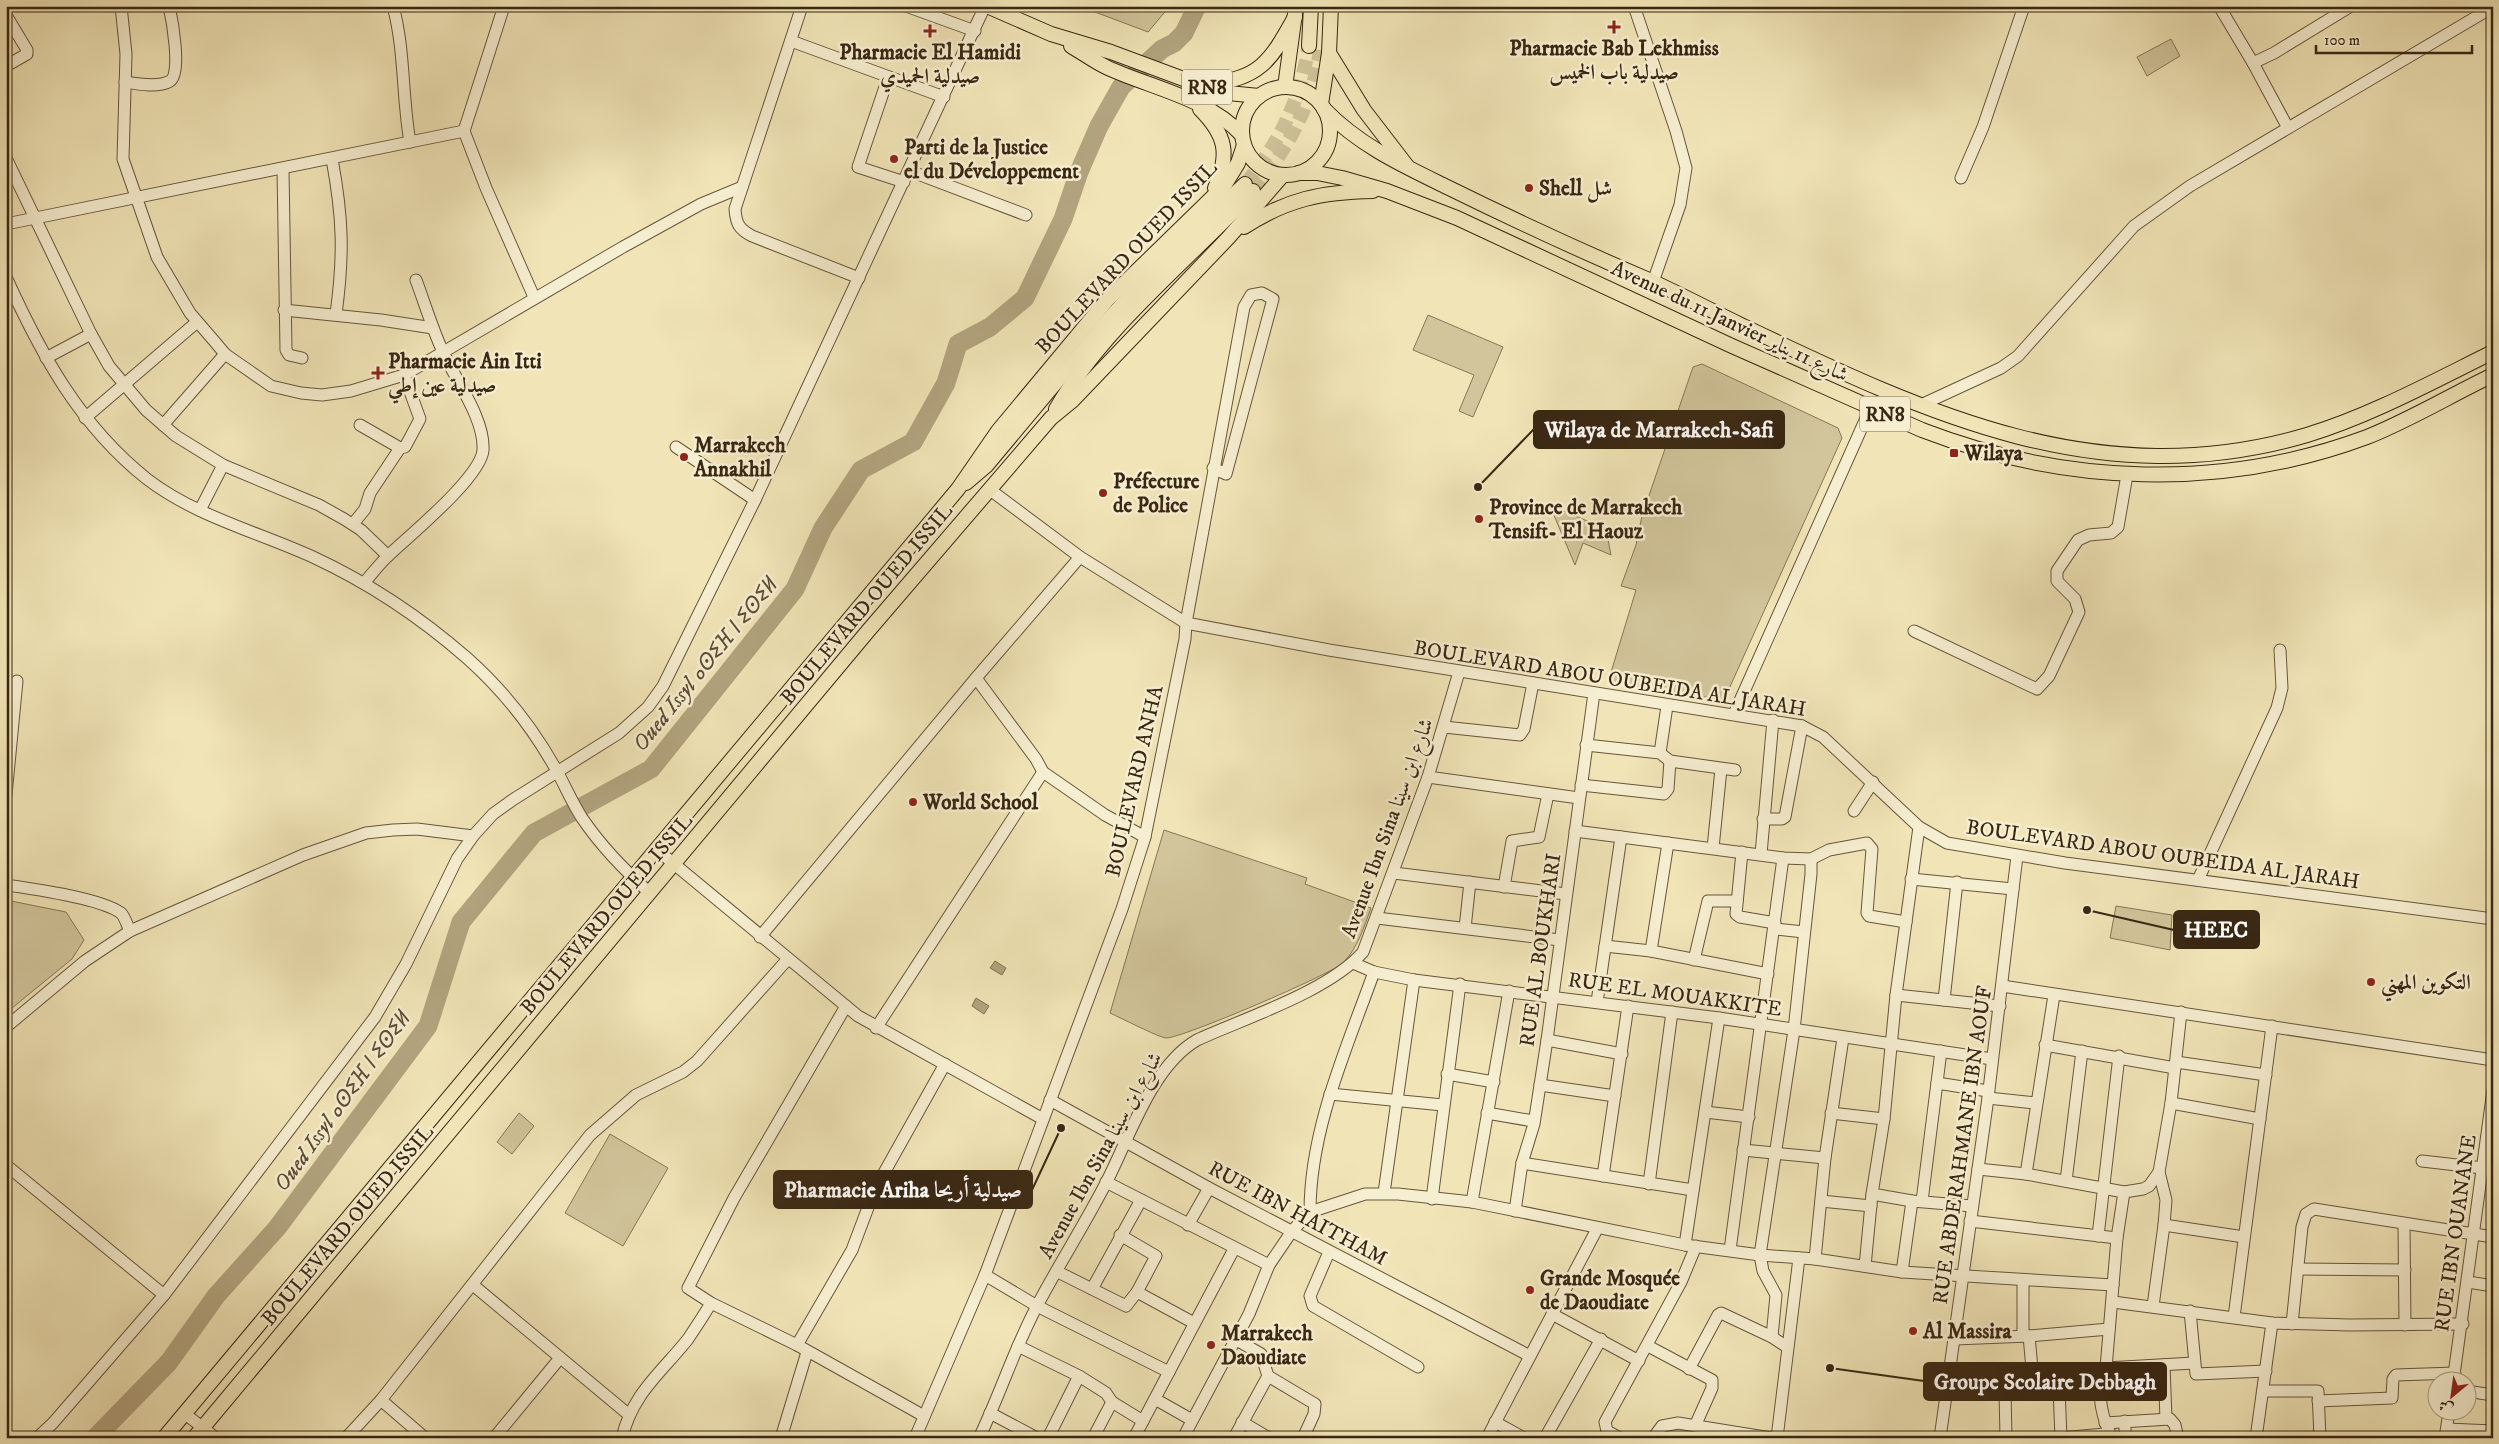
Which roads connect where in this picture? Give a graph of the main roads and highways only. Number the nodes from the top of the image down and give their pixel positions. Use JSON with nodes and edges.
{"nodes":[{"id":1,"x":986,"y":6,"type":"edge"},
{"id":2,"x":1311,"y":6,"type":"edge"},
{"id":3,"x":1322,"y":6,"type":"edge"},
{"id":4,"x":1331,"y":6,"type":"edge"},
{"id":5,"x":1295,"y":12,"type":"edge"},
{"id":6,"x":1051,"y":34,"type":"junction"},
{"id":7,"x":1319,"y":50,"type":"junction"},
{"id":8,"x":1197,"y":84,"type":"junction"},
{"id":9,"x":1285,"y":87,"type":"junction"},
{"id":10,"x":1259,"y":96,"type":"junction"},
{"id":11,"x":1195,"y":102,"type":"junction"},
{"id":12,"x":1323,"y":107,"type":"junction"},
{"id":13,"x":1243,"y":140,"type":"junction"},
{"id":14,"x":1410,"y":169,"type":"junction"},
{"id":15,"x":1299,"y":173,"type":"junction"},
{"id":16,"x":1283,"y":175,"type":"junction"},
{"id":17,"x":1387,"y":191,"type":"junction"},
{"id":18,"x":1210,"y":199,"type":"junction"},
{"id":19,"x":1229,"y":237,"type":"junction"},
{"id":20,"x":2493,"y":352,"type":"edge"},
{"id":21,"x":2493,"y":375,"type":"edge"},
{"id":22,"x":1051,"y":418,"type":"junction"},
{"id":23,"x":958,"y":489,"type":"junction"},
{"id":24,"x":198,"y":1433,"type":"edge"},
{"id":25,"x":164,"y":1438,"type":"edge"}],
"edges":[{"from":1,"to":6,"type":"main road","number":"RN8"},
{"from":2,"to":7,"type":"main road"},
{"from":3,"to":7,"type":"main road"},
{"from":4,"to":7,"type":"main road"},
{"from":5,"to":8,"type":"main road"},
{"from":5,"to":9,"type":"main road"},
{"from":6,"to":8,"type":"main road","number":"RN8"},
{"from":6,"to":11,"type":"main road","number":"RN8"},
{"from":7,"to":12,"type":"main road"},
{"from":7,"to":14,"type":"main road"},
{"from":8,"to":10,"type":"main road","number":"RN8"},
{"from":9,"to":10,"type":"main road","number":"RN8"},
{"from":9,"to":12,"type":"main road","number":"RN8"},
{"from":10,"to":13,"type":"main road","number":"RN8"},
{"from":11,"to":13,"type":"main road","number":"RN8"},
{"from":11,"to":18,"type":"main road"},
{"from":12,"to":14,"type":"main road","name":"Avenue du 11 Janvier شارع 11 يناير","number":"RN8"},
{"from":12,"to":15,"type":"main road","number":"RN8"},
{"from":13,"to":16,"type":"main road","number":"RN8"},
{"from":13,"to":18,"type":"main road","name":"BOULEVARD OUED ISSIL"},
{"from":14,"to":20,"type":"main road","name":"Avenue du 11 Janvier شارع 11 يناير","number":"RN8"},
{"from":15,"to":16,"type":"main road","number":"RN8"},
{"from":15,"to":17,"type":"main road","name":"Avenue du 11 Janvier شارع 11 يناير","number":"RN8"},
{"from":16,"to":19,"type":"main road","name":"BOULEVARD OUED ISSIL"},
{"from":17,"to":19,"type":"main road"},
{"from":17,"to":21,"type":"main road","name":"Avenue du 11 Janvier شارع 11 يناير","number":"RN8"},
{"from":18,"to":23,"type":"main road","name":"BOULEVARD OUED ISSIL"},
{"from":19,"to":22,"type":"main road","name":"BOULEVARD OUED ISSIL"},
{"from":22,"to":23,"type":"main road","name":"BOULEVARD OUED ISSIL"},
{"from":22,"to":24,"type":"main road","name":"BOULEVARD OUED ISSIL"},
{"from":23,"to":25,"type":"main road","name":"BOULEVARD OUED ISSIL"}]}
